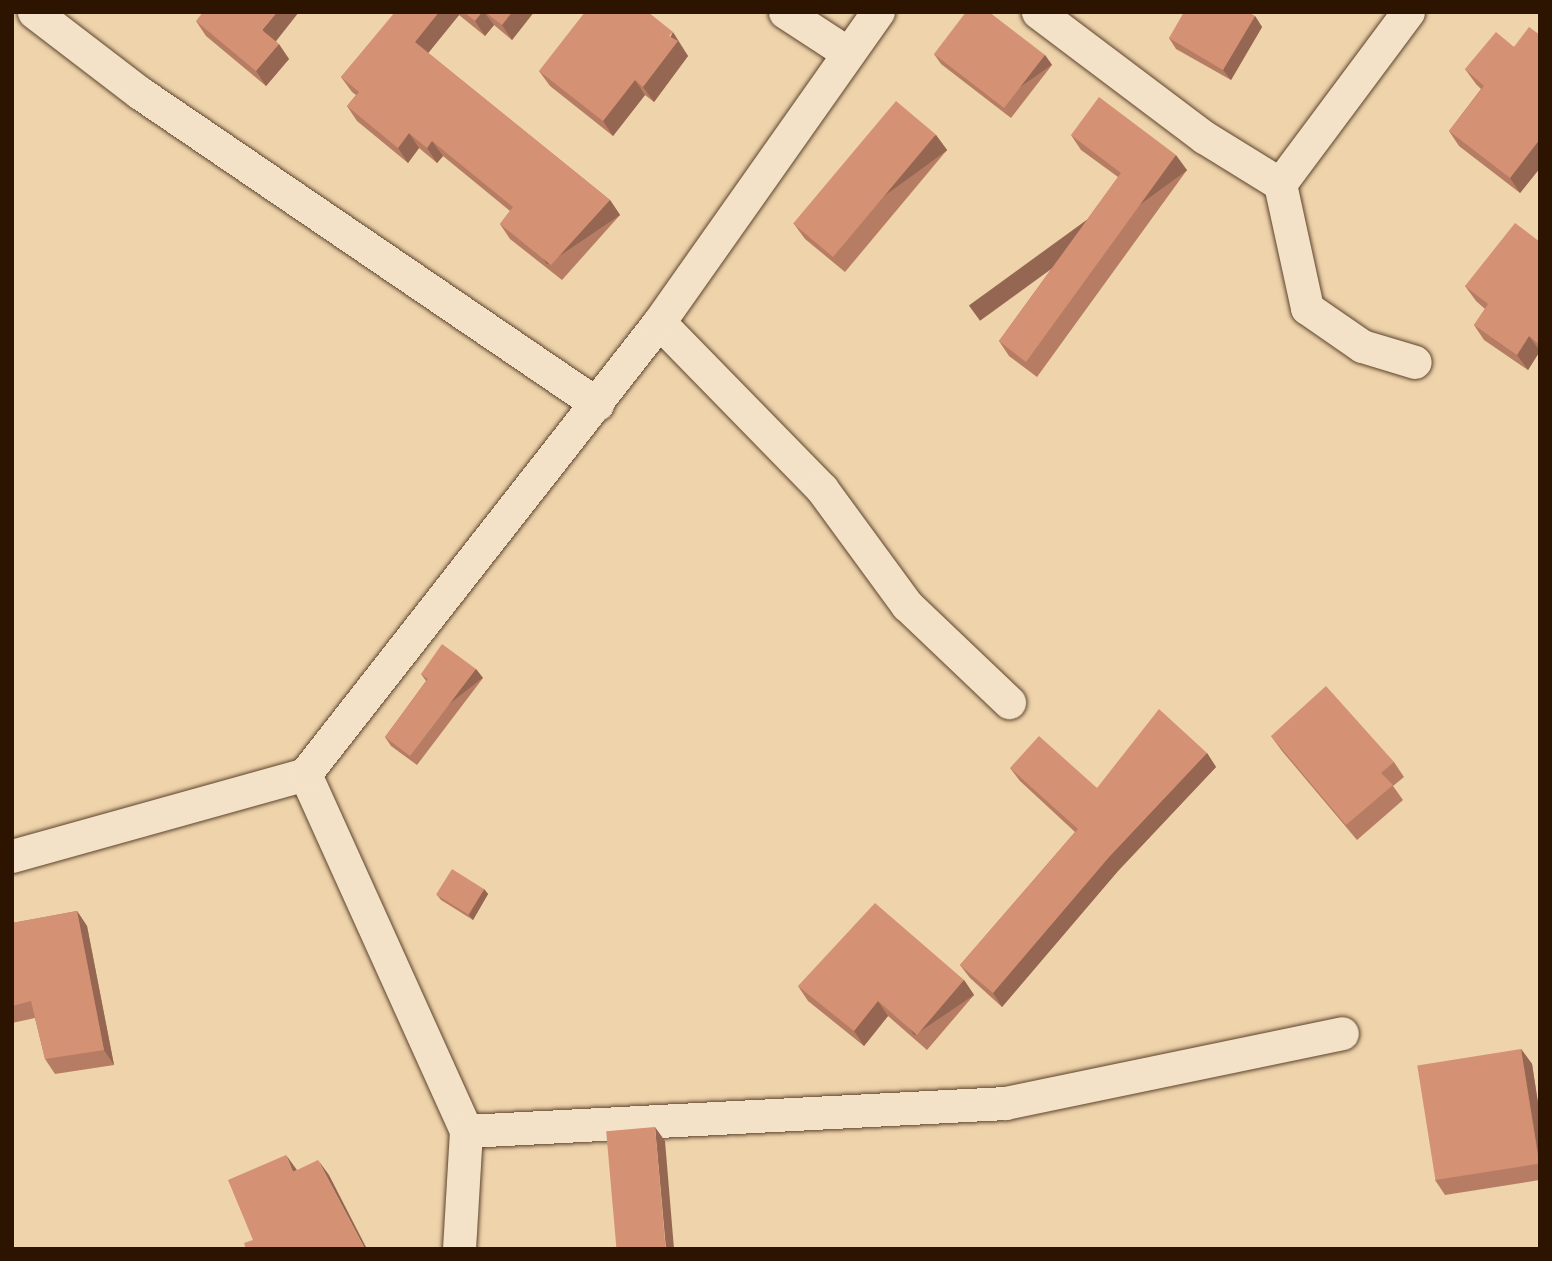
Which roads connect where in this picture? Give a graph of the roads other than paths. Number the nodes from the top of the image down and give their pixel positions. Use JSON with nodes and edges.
{"nodes":[{"id":1,"x":34,"y":12,"type":"edge"},
{"id":2,"x":785,"y":12,"type":"edge"},
{"id":3,"x":878,"y":12,"type":"edge"},
{"id":4,"x":1038,"y":12,"type":"edge"},
{"id":5,"x":1408,"y":12,"type":"edge"},
{"id":6,"x":848,"y":53,"type":"junction"},
{"id":7,"x":1280,"y":184,"type":"junction"},
{"id":8,"x":659,"y":323,"type":"junction"},
{"id":9,"x":1415,"y":362,"type":"dead end"},
{"id":10,"x":597,"y":404,"type":"junction"},
{"id":11,"x":1009,"y":702,"type":"dead end"},
{"id":12,"x":305,"y":774,"type":"junction"},
{"id":13,"x":12,"y":856,"type":"edge"},
{"id":14,"x":1342,"y":1033,"type":"dead end"},
{"id":15,"x":466,"y":1131,"type":"junction"},
{"id":16,"x":459,"y":1249,"type":"edge"}],
"edges":[{"from":1,"to":10,"type":"street"},
{"from":2,"to":6,"type":"street"},
{"from":3,"to":6,"type":"street"},
{"from":4,"to":7,"type":"street"},
{"from":5,"to":7,"type":"street"},
{"from":6,"to":8,"type":"street"},
{"from":7,"to":9,"type":"street"},
{"from":8,"to":10,"type":"street"},
{"from":8,"to":11,"type":"street"},
{"from":10,"to":12,"type":"street"},
{"from":12,"to":13,"type":"street"},
{"from":12,"to":15,"type":"street"},
{"from":14,"to":15,"type":"street"},
{"from":15,"to":16,"type":"street"}]}
